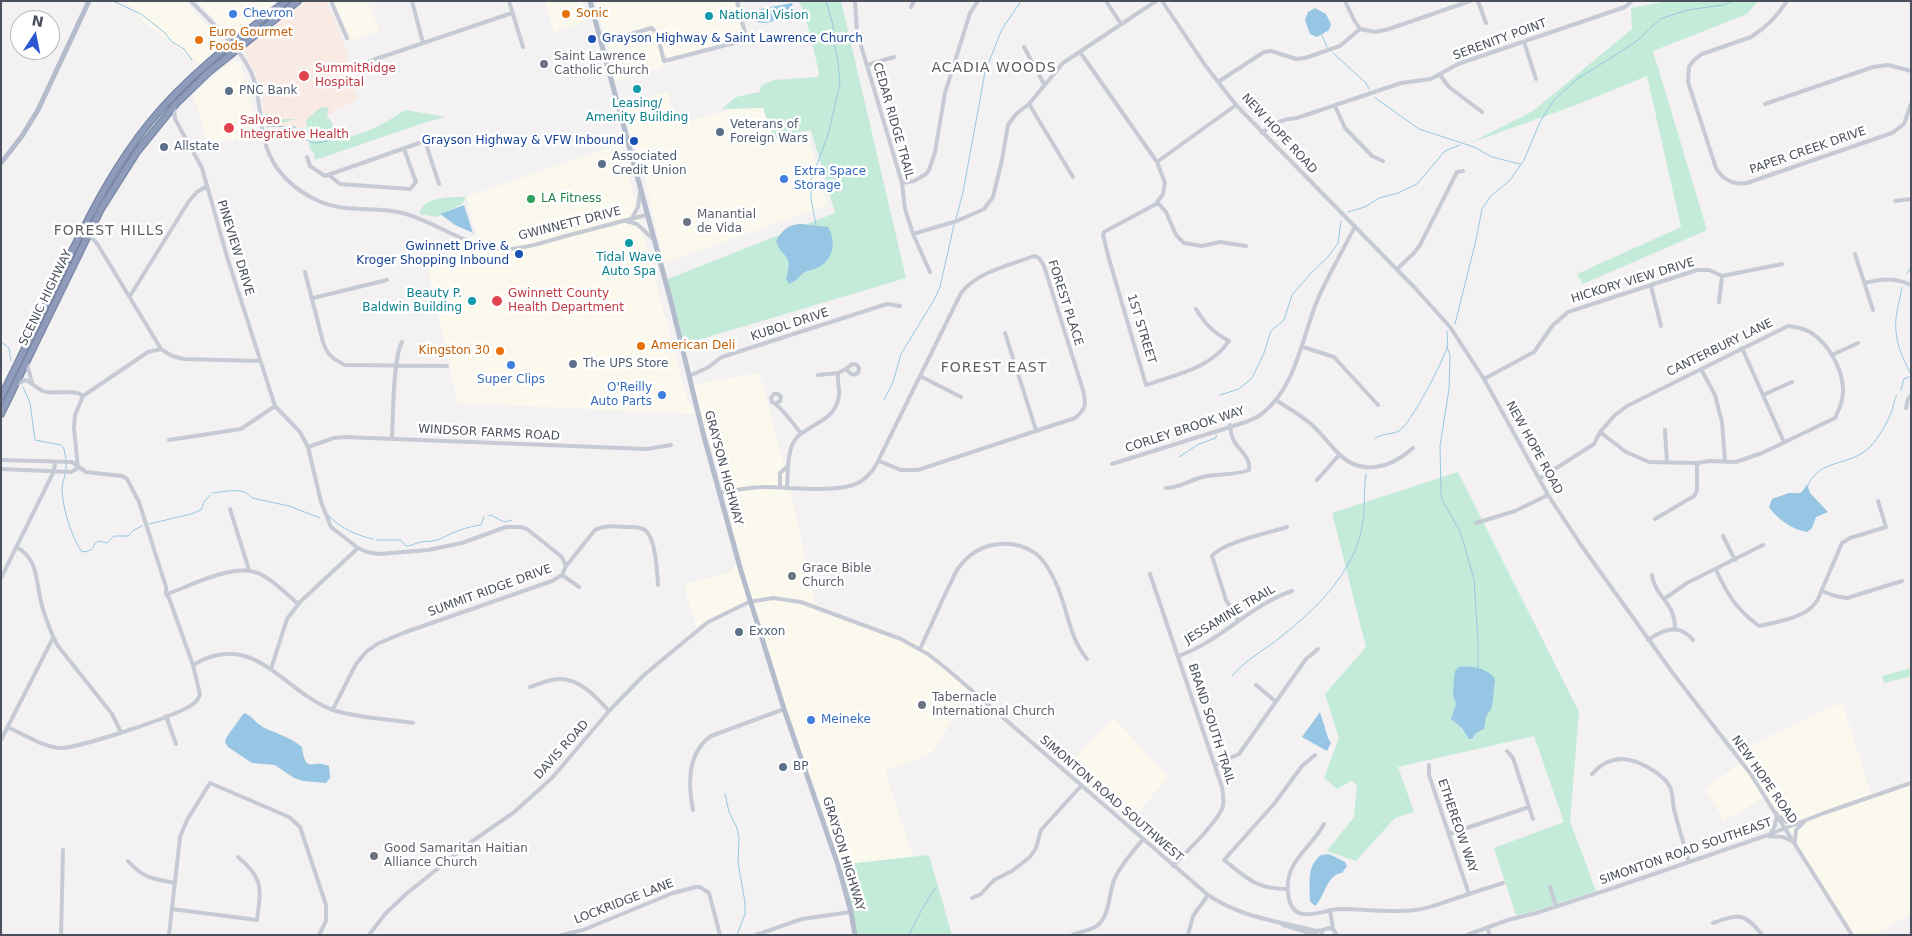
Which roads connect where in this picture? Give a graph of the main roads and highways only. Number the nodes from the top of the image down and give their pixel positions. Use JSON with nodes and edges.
{"nodes":[{"id":1,"x":89,"y":1,"type":"edge"},
{"id":2,"x":286,"y":1,"type":"edge"},
{"id":3,"x":298,"y":1,"type":"edge"},
{"id":4,"x":590,"y":1,"type":"edge"},
{"id":5,"x":4,"y":155,"type":"edge"},
{"id":6,"x":1,"y":163,"type":"edge"},
{"id":7,"x":1,"y":397,"type":"edge"},
{"id":8,"x":1,"y":414,"type":"edge"},
{"id":9,"x":855,"y":935,"type":"edge"}],
"edges":[{"from":1,"to":5,"type":"main road"},
{"from":2,"to":7,"type":"highway","name":"SCENIC HIGHWAY"},
{"from":3,"to":8,"type":"highway","name":"SCENIC HIGHWAY"},
{"from":4,"to":9,"type":"main road","name":"GRAYSON HIGHWAY"},
{"from":5,"to":6,"type":"main road"}]}
